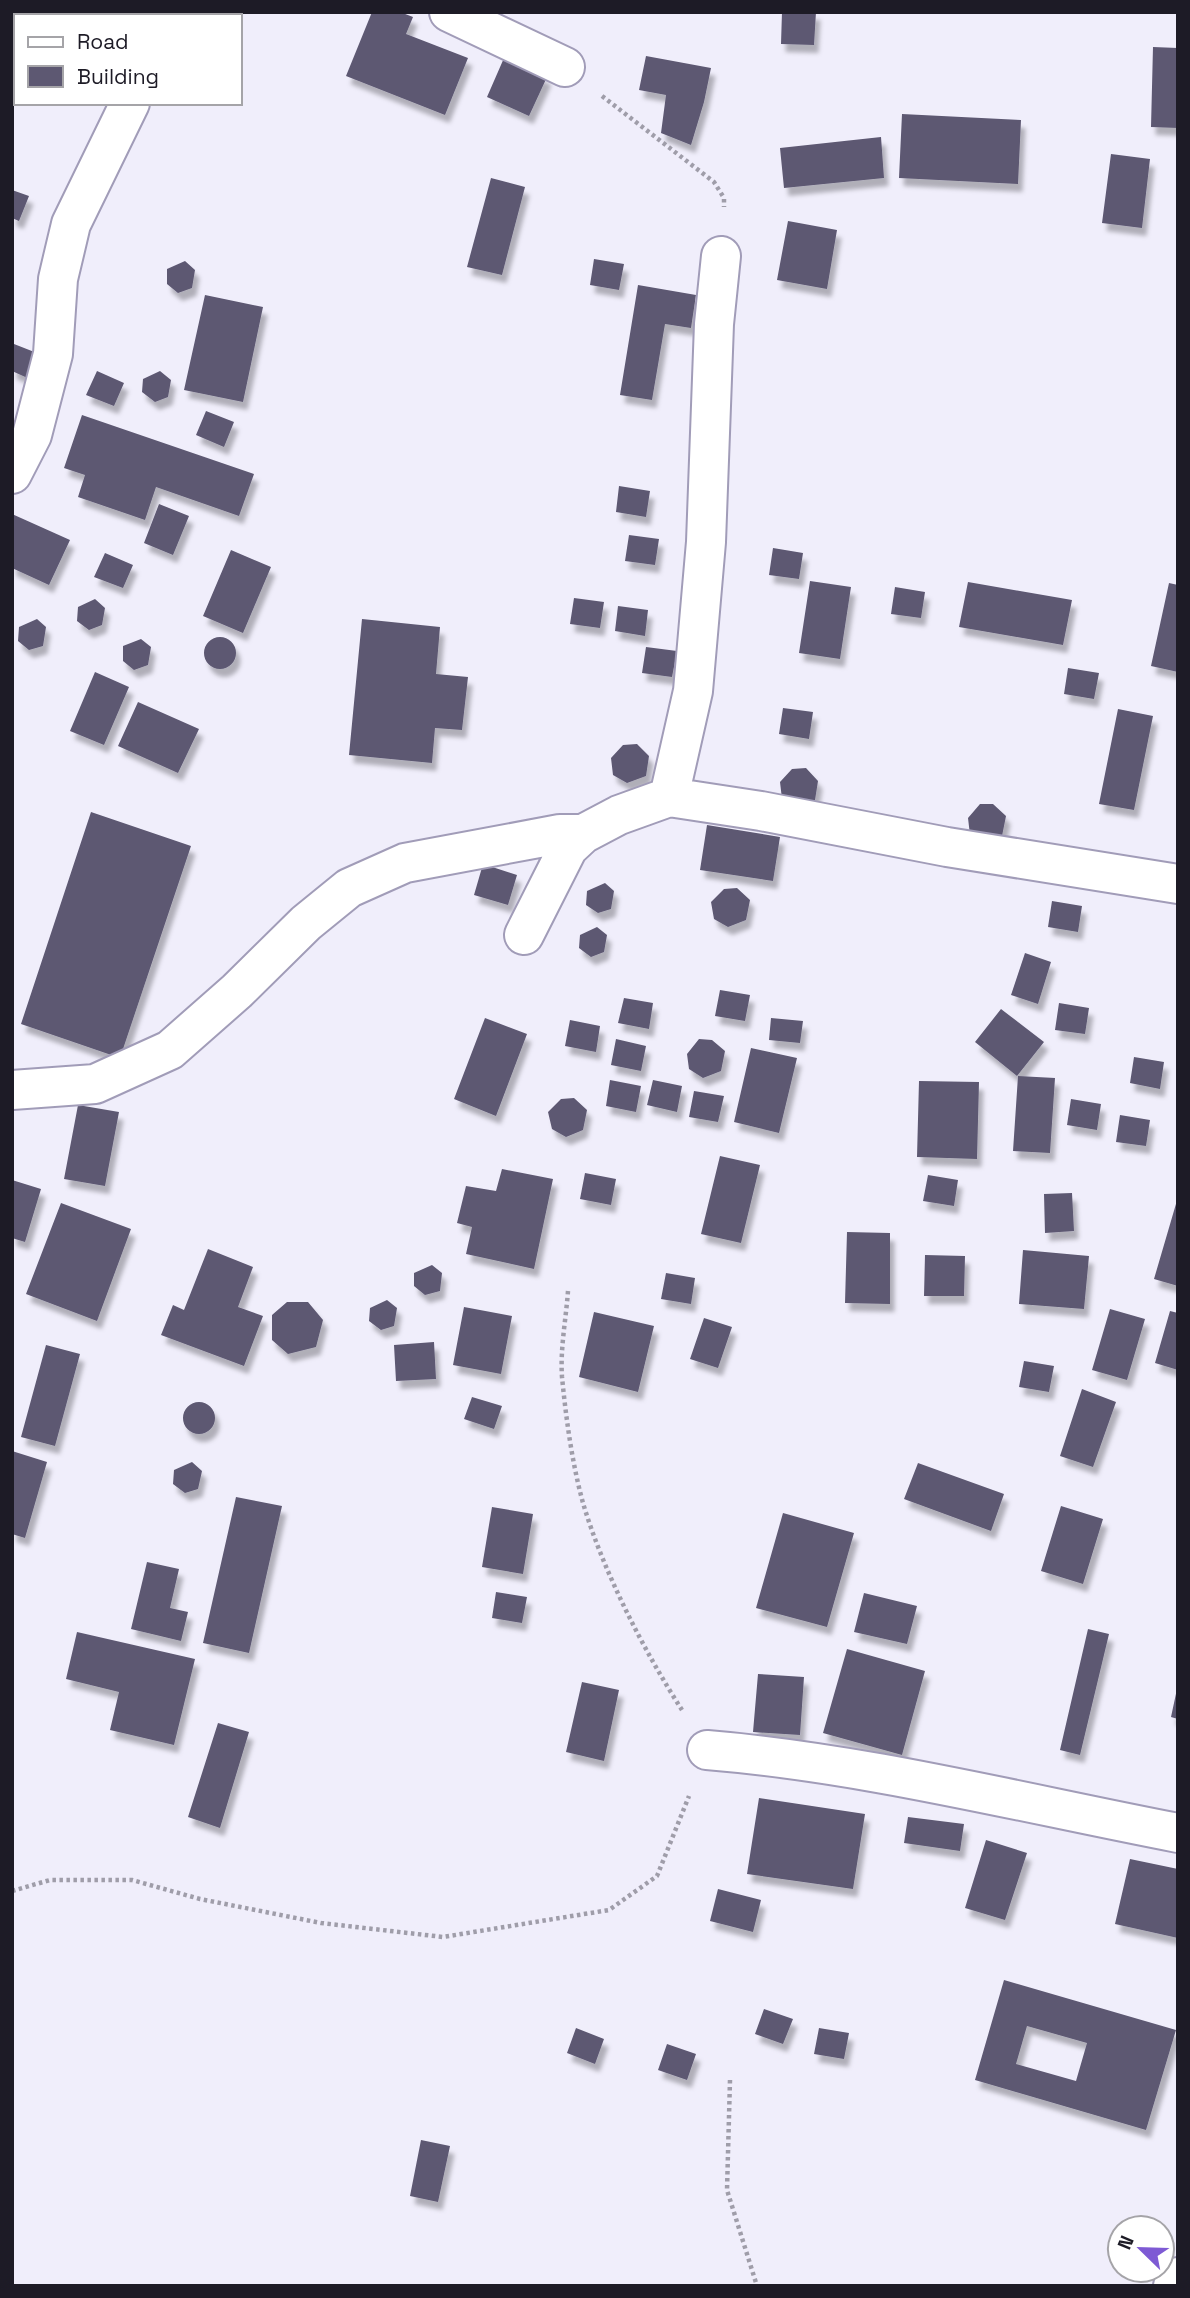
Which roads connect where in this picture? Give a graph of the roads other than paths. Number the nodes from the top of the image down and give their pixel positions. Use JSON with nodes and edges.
{"nodes":[{"id":1,"x":449,"y":12,"type":"edge"},
{"id":2,"x":565,"y":67,"type":"road end"},
{"id":3,"x":129,"y":105,"type":"edge"},
{"id":4,"x":721,"y":256,"type":"road end"},
{"id":5,"x":12,"y":474,"type":"edge"},
{"id":6,"x":669,"y":797,"type":"junction"},
{"id":7,"x":583,"y":834,"type":"junction"},
{"id":8,"x":1178,"y":884,"type":"edge"},
{"id":9,"x":524,"y":935,"type":"dead end"},
{"id":10,"x":12,"y":1090,"type":"edge"},
{"id":11,"x":707,"y":1751,"type":"road end"},
{"id":12,"x":1178,"y":1833,"type":"edge"},
{"id":13,"x":1178,"y":2277,"type":"edge"},
{"id":14,"x":1174,"y":2286,"type":"edge"}],
"edges":[{"from":1,"to":2,"type":"street"},
{"from":3,"to":5,"type":"street"},
{"from":4,"to":6,"type":"street"},
{"from":6,"to":7,"type":"street"},
{"from":6,"to":8,"type":"street"},
{"from":7,"to":9,"type":"street"},
{"from":7,"to":10,"type":"street"},
{"from":11,"to":12,"type":"street"},
{"from":13,"to":14,"type":"street"}]}
